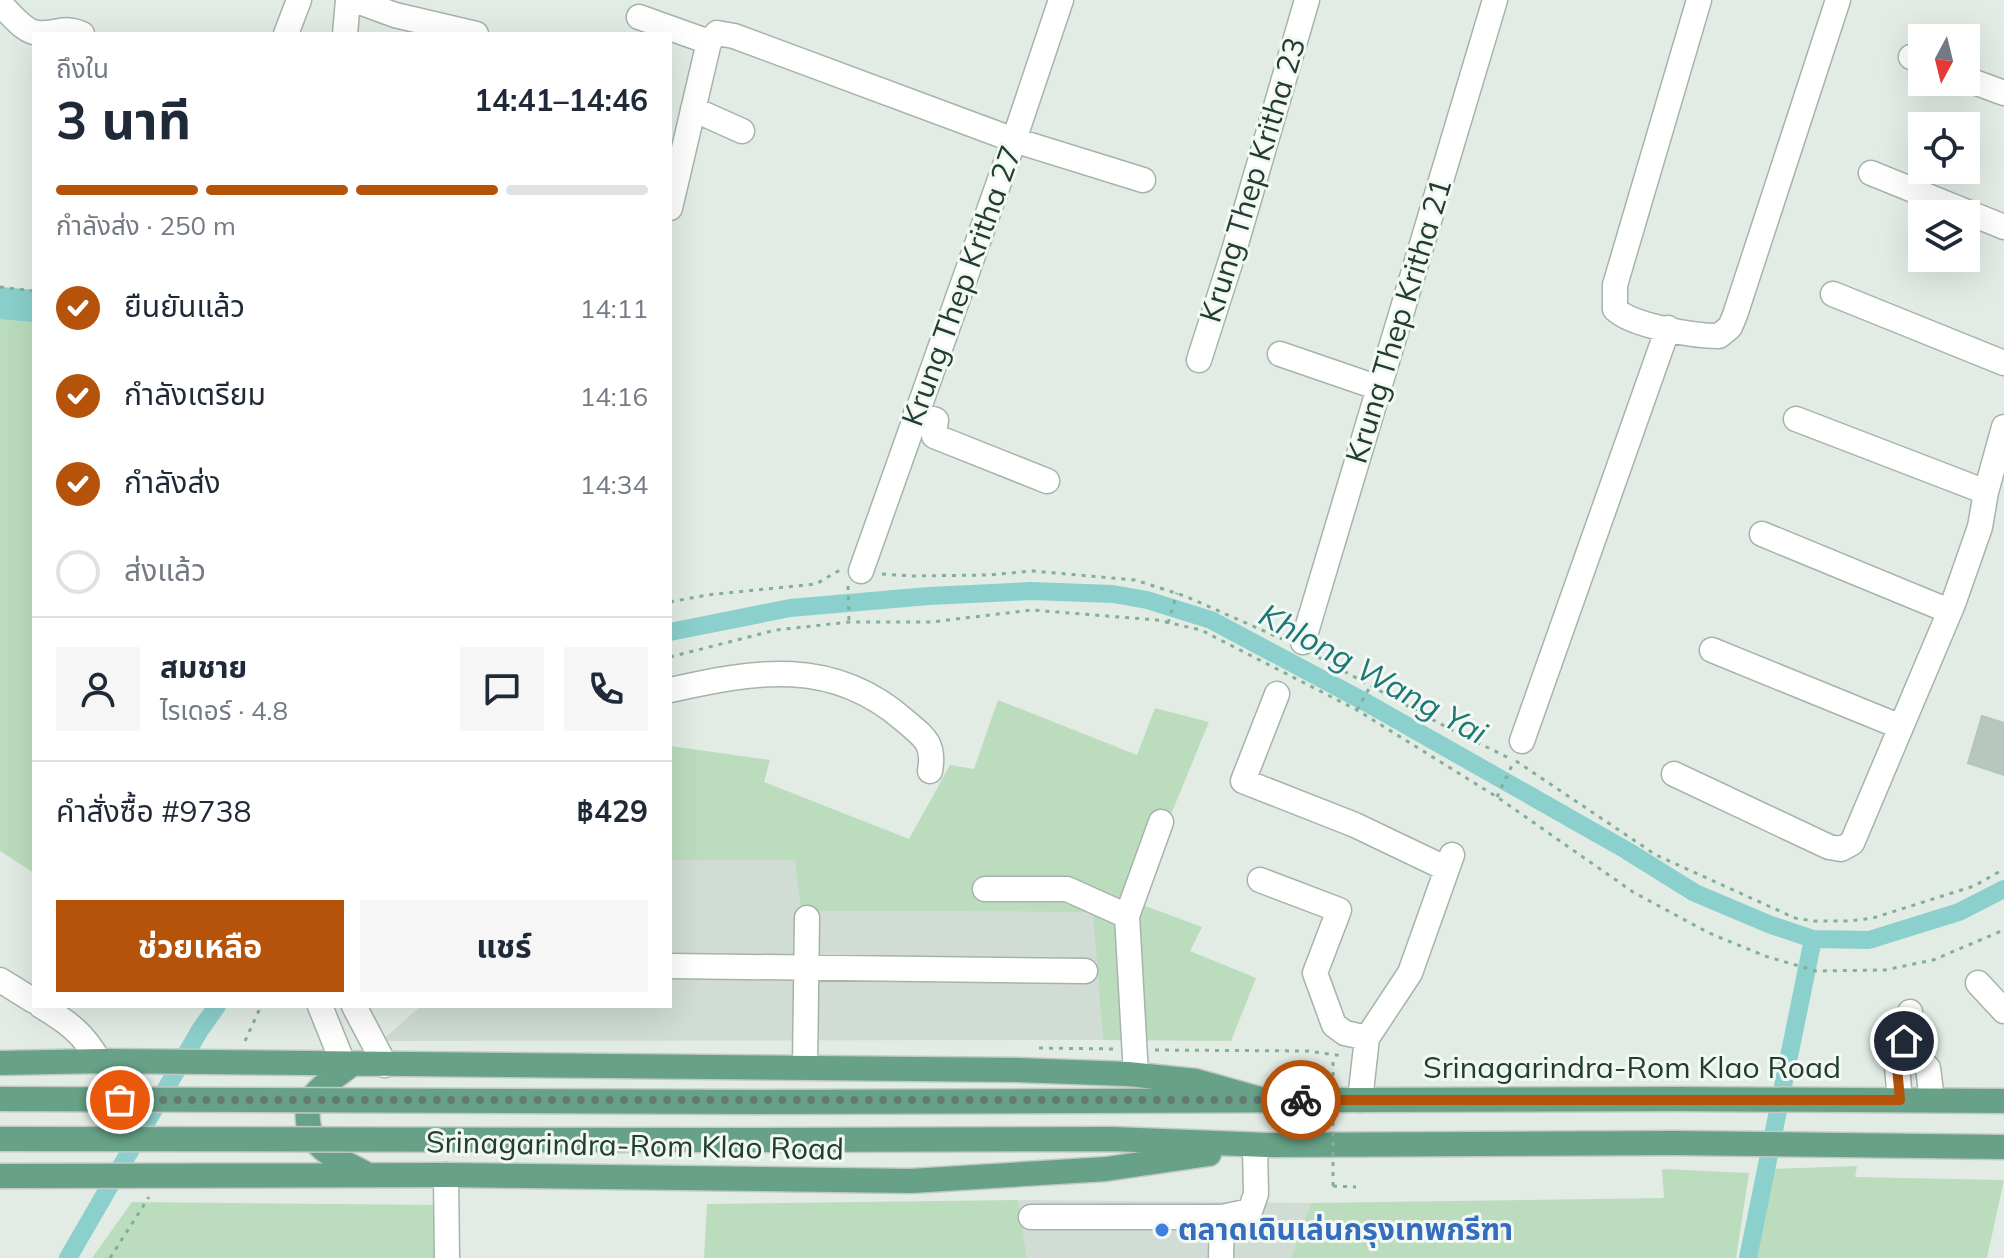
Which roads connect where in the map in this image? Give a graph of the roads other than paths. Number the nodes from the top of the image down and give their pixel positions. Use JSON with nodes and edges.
{"nodes":[{"id":1,"x":299,"y":0,"type":"edge"},
{"id":2,"x":351,"y":0,"type":"edge"},
{"id":3,"x":1061,"y":0,"type":"edge"},
{"id":4,"x":1307,"y":0,"type":"edge"},
{"id":5,"x":1495,"y":0,"type":"edge"},
{"id":6,"x":1699,"y":0,"type":"edge"},
{"id":7,"x":1838,"y":0,"type":"edge"},
{"id":8,"x":4,"y":4,"type":"edge"},
{"id":9,"x":639,"y":17,"type":"dead end"},
{"id":10,"x":35,"y":32,"type":"edge"},
{"id":11,"x":45,"y":32,"type":"edge"},
{"id":12,"x":77,"y":32,"type":"edge"},
{"id":13,"x":287,"y":32,"type":"edge"},
{"id":14,"x":345,"y":32,"type":"edge"},
{"id":15,"x":467,"y":32,"type":"edge"},
{"id":16,"x":709,"y":42,"type":"junction"},
{"id":17,"x":1980,"y":84,"type":"edge"},
{"id":18,"x":2004,"y":93,"type":"edge"},
{"id":19,"x":693,"y":109,"type":"junction"},
{"id":20,"x":742,"y":131,"type":"dead end"},
{"id":21,"x":1014,"y":140,"type":"junction"},
{"id":22,"x":1871,"y":173,"type":"dead end"},
{"id":23,"x":1143,"y":180,"type":"dead end"},
{"id":24,"x":672,"y":199,"type":"edge"},
{"id":25,"x":2004,"y":227,"type":"edge"},
{"id":26,"x":1833,"y":294,"type":"dead end"},
{"id":27,"x":1668,"y":328,"type":"junction"},
{"id":28,"x":1280,"y":354,"type":"dead end"},
{"id":29,"x":1199,"y":360,"type":"dead end"},
{"id":30,"x":2004,"y":363,"type":"edge"},
{"id":31,"x":1379,"y":388,"type":"junction"},
{"id":32,"x":916,"y":413,"type":"junction"},
{"id":33,"x":1796,"y":419,"type":"dead end"},
{"id":34,"x":2004,"y":427,"type":"edge"},
{"id":35,"x":1047,"y":481,"type":"dead end"},
{"id":36,"x":1986,"y":492,"type":"junction"},
{"id":37,"x":1762,"y":534,"type":"dead end"},
{"id":38,"x":854,"y":569,"type":"road end"},
{"id":39,"x":1949,"y":611,"type":"junction"},
{"id":40,"x":1299,"y":645,"type":"road end"},
{"id":41,"x":1712,"y":650,"type":"dead end"},
{"id":42,"x":672,"y":690,"type":"edge"},
{"id":43,"x":1277,"y":694,"type":"dead end"},
{"id":44,"x":1901,"y":727,"type":"junction"},
{"id":45,"x":1518,"y":751,"type":"road end"},
{"id":46,"x":930,"y":771,"type":"dead end"},
{"id":47,"x":1674,"y":774,"type":"dead end"},
{"id":48,"x":1161,"y":822,"type":"dead end"},
{"id":49,"x":1260,"y":880,"type":"dead end"},
{"id":50,"x":985,"y":889,"type":"dead end"},
{"id":51,"x":1127,"y":916,"type":"junction"},
{"id":52,"x":807,"y":918,"type":"dead end"},
{"id":53,"x":672,"y":966,"type":"edge"},
{"id":54,"x":806,"y":968,"type":"junction"},
{"id":55,"x":1085,"y":971,"type":"dead end"},
{"id":56,"x":0,"y":980,"type":"edge"},
{"id":57,"x":1978,"y":983,"type":"dead end"},
{"id":58,"x":32,"y":1000,"type":"edge"},
{"id":59,"x":44,"y":1008,"type":"edge"},
{"id":60,"x":321,"y":1008,"type":"edge"},
{"id":61,"x":355,"y":1008,"type":"edge"},
{"id":62,"x":2004,"y":1011,"type":"edge"},
{"id":63,"x":1910,"y":1012,"type":"dead end"},
{"id":64,"x":1358,"y":1047,"type":"junction"},
{"id":65,"x":1902,"y":1052,"type":"junction"},
{"id":66,"x":101,"y":1061,"type":"junction"},
{"id":67,"x":0,"y":1063,"type":"edge"},
{"id":68,"x":347,"y":1064,"type":"junction"},
{"id":69,"x":385,"y":1065,"type":"junction"},
{"id":70,"x":805,"y":1067,"type":"junction"},
{"id":71,"x":1136,"y":1075,"type":"junction"},
{"id":72,"x":0,"y":1099,"type":"edge"},
{"id":73,"x":1260,"y":1099,"type":"junction"},
{"id":74,"x":1360,"y":1100,"type":"junction"},
{"id":75,"x":1900,"y":1100,"type":"junction"},
{"id":76,"x":1932,"y":1100,"type":"junction"},
{"id":77,"x":2004,"y":1101,"type":"edge"},
{"id":78,"x":0,"y":1139,"type":"edge"},
{"id":79,"x":1261,"y":1146,"type":"junction"},
{"id":80,"x":2004,"y":1147,"type":"edge"},
{"id":81,"x":446,"y":1175,"type":"junction"},
{"id":82,"x":0,"y":1176,"type":"edge"},
{"id":83,"x":368,"y":1176,"type":"junction"},
{"id":84,"x":1031,"y":1217,"type":"dead end"},
{"id":85,"x":1222,"y":1217,"type":"junction"},
{"id":86,"x":447,"y":1258,"type":"edge"},
{"id":87,"x":1221,"y":1258,"type":"edge"}],
"edges":[{"from":1,"to":13,"type":"street"},
{"from":2,"to":14,"type":"street"},
{"from":2,"to":15,"type":"street"},
{"from":3,"to":21,"type":"street","name":"Krung Thep Kritha 27"},
{"from":4,"to":29,"type":"street","name":"Krung Thep Kritha 23"},
{"from":5,"to":31,"type":"street","name":"Krung Thep Kritha 21"},
{"from":6,"to":27,"type":"street"},
{"from":7,"to":27,"type":"street"},
{"from":8,"to":10,"type":"street"},
{"from":9,"to":16,"type":"street"},
{"from":11,"to":12,"type":"street"},
{"from":16,"to":19,"type":"street"},
{"from":16,"to":21,"type":"street"},
{"from":17,"to":18,"type":"street"},
{"from":19,"to":20,"type":"street"},
{"from":19,"to":24,"type":"street"},
{"from":21,"to":23,"type":"street"},
{"from":21,"to":32,"type":"street","name":"Krung Thep Kritha 27"},
{"from":22,"to":25,"type":"street"},
{"from":26,"to":30,"type":"street"},
{"from":27,"to":45,"type":"street"},
{"from":28,"to":31,"type":"street"},
{"from":31,"to":40,"type":"street","name":"Krung Thep Kritha 21"},
{"from":32,"to":35,"type":"street"},
{"from":32,"to":38,"type":"street","name":"Krung Thep Kritha 27"},
{"from":33,"to":36,"type":"street"},
{"from":34,"to":36,"type":"street"},
{"from":36,"to":39,"type":"street"},
{"from":37,"to":39,"type":"street"},
{"from":39,"to":44,"type":"street"},
{"from":41,"to":44,"type":"street"},
{"from":42,"to":46,"type":"street"},
{"from":43,"to":64,"type":"street"},
{"from":44,"to":47,"type":"street"},
{"from":48,"to":51,"type":"street"},
{"from":49,"to":64,"type":"street"},
{"from":50,"to":51,"type":"street"},
{"from":51,"to":71,"type":"street"},
{"from":52,"to":54,"type":"street"},
{"from":53,"to":54,"type":"street"},
{"from":54,"to":55,"type":"street"},
{"from":54,"to":70,"type":"street"},
{"from":56,"to":58,"type":"street"},
{"from":57,"to":62,"type":"street"},
{"from":59,"to":66,"type":"street"},
{"from":60,"to":68,"type":"street"},
{"from":61,"to":69,"type":"street"},
{"from":63,"to":65,"type":"street"},
{"from":64,"to":74,"type":"street"},
{"from":65,"to":75,"type":"street"},
{"from":65,"to":76,"type":"street"},
{"from":66,"to":67,"type":"main road","name":"Srinagarindra-Rom Klao Road"},
{"from":66,"to":68,"type":"main road","name":"Srinagarindra-Rom Klao Road"},
{"from":68,"to":69,"type":"main road","name":"Srinagarindra-Rom Klao Road"},
{"from":68,"to":83,"type":"main road"},
{"from":69,"to":70,"type":"main road","name":"Srinagarindra-Rom Klao Road"},
{"from":70,"to":71,"type":"main road","name":"Srinagarindra-Rom Klao Road"},
{"from":71,"to":73,"type":"main road","name":"Srinagarindra-Rom Klao Road"},
{"from":72,"to":73,"type":"main road","name":"Srinagarindra-Rom Klao Road","bridge":true},
{"from":73,"to":74,"type":"main road","name":"Srinagarindra-Rom Klao Road"},
{"from":74,"to":75,"type":"main road","name":"Srinagarindra-Rom Klao Road"},
{"from":75,"to":76,"type":"main road","name":"Srinagarindra-Rom Klao Road"},
{"from":76,"to":77,"type":"main road","name":"Srinagarindra-Rom Klao Road"},
{"from":78,"to":79,"type":"main road","name":"Srinagarindra-Rom Klao Road","bridge":true},
{"from":79,"to":80,"type":"main road","name":"Srinagarindra-Rom Klao Road"},
{"from":79,"to":81,"type":"main road","name":"Srinagarindra-Rom Klao Road"},
{"from":79,"to":85,"type":"street"},
{"from":81,"to":83,"type":"main road","name":"Srinagarindra-Rom Klao Road"},
{"from":81,"to":86,"type":"street"},
{"from":82,"to":83,"type":"main road","name":"Srinagarindra-Rom Klao Road"},
{"from":84,"to":85,"type":"street"},
{"from":85,"to":87,"type":"street"}]}
